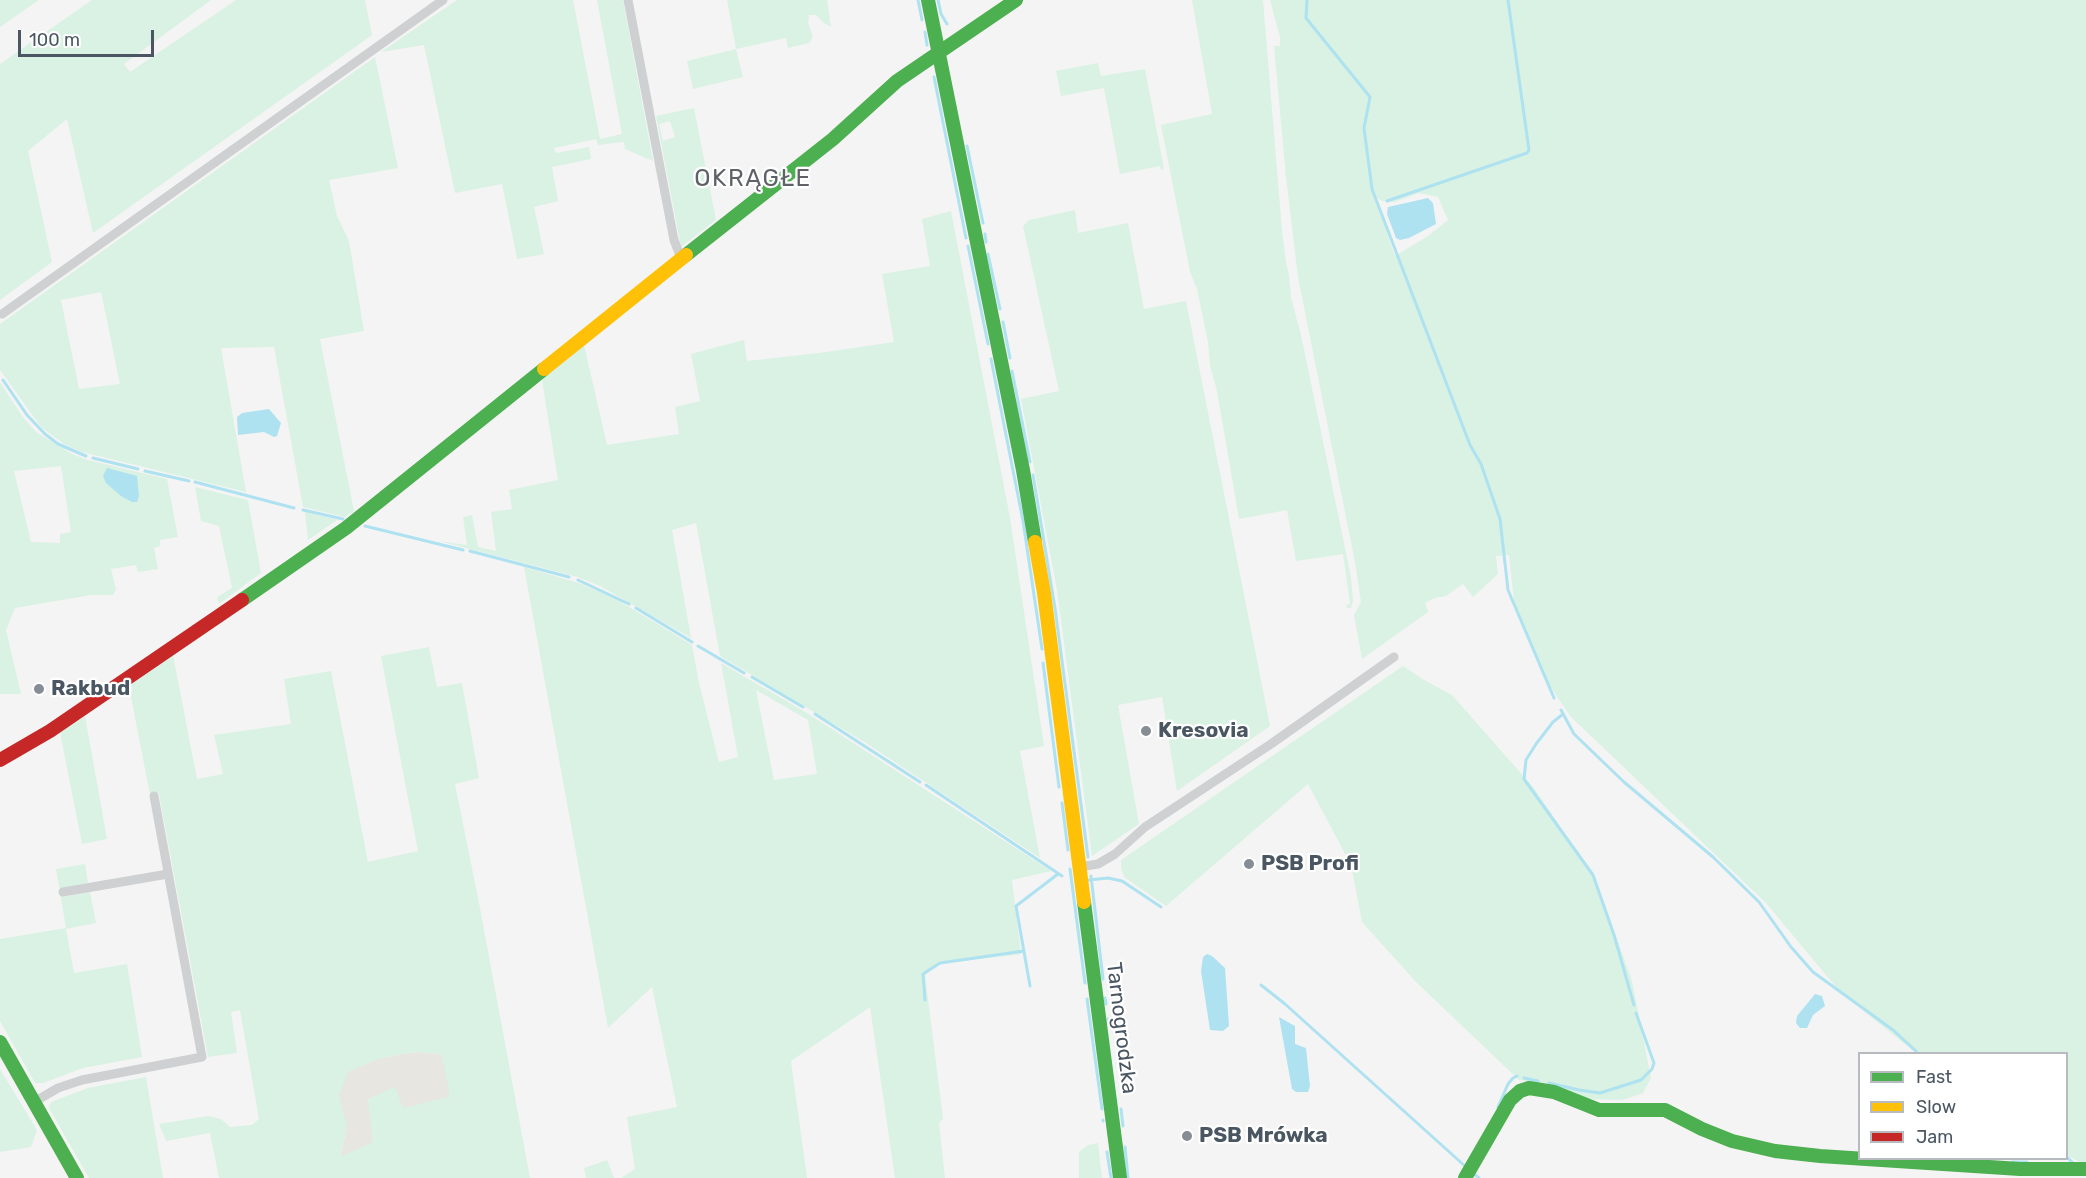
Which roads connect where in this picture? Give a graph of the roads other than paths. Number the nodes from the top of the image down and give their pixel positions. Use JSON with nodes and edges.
{"nodes":[{"id":1,"x":443,"y":0,"type":"edge"},
{"id":2,"x":628,"y":0,"type":"edge"},
{"id":3,"x":928,"y":0,"type":"edge"},
{"id":4,"x":1016,"y":0,"type":"edge"},
{"id":5,"x":939,"y":53,"type":"junction"},
{"id":6,"x":681,"y":258,"type":"junction"},
{"id":7,"x":2,"y":314,"type":"dead end"},
{"id":8,"x":1394,"y":657,"type":"dead end"},
{"id":9,"x":0,"y":760,"type":"edge"},
{"id":10,"x":154,"y":795,"type":"dead end"},
{"id":11,"x":1079,"y":867,"type":"junction"},
{"id":12,"x":168,"y":874,"type":"junction"},
{"id":13,"x":63,"y":892,"type":"dead end"},
{"id":14,"x":0,"y":1042,"type":"edge"},
{"id":15,"x":34,"y":1102,"type":"junction"},
{"id":16,"x":1858,"y":1158,"type":"edge"},
{"id":17,"x":1882,"y":1160,"type":"edge"},
{"id":18,"x":2086,"y":1169,"type":"edge"},
{"id":19,"x":1467,"y":1175,"type":"edge"},
{"id":20,"x":77,"y":1178,"type":"edge"},
{"id":21,"x":1120,"y":1178,"type":"edge"}],
"edges":[{"from":1,"to":7,"type":"street"},
{"from":2,"to":6,"type":"street"},
{"from":3,"to":5,"type":"street","name":"Tarnogrodzka"},
{"from":4,"to":5,"type":"street"},
{"from":5,"to":6,"type":"street"},
{"from":5,"to":11,"type":"street","name":"Tarnogrodzka"},
{"from":6,"to":9,"type":"street"},
{"from":8,"to":11,"type":"street"},
{"from":10,"to":12,"type":"street"},
{"from":11,"to":21,"type":"street","name":"Tarnogrodzka"},
{"from":12,"to":13,"type":"street"},
{"from":12,"to":15,"type":"street"},
{"from":14,"to":15,"type":"street"},
{"from":15,"to":20,"type":"street"},
{"from":16,"to":19,"type":"street"},
{"from":17,"to":18,"type":"street"}]}
